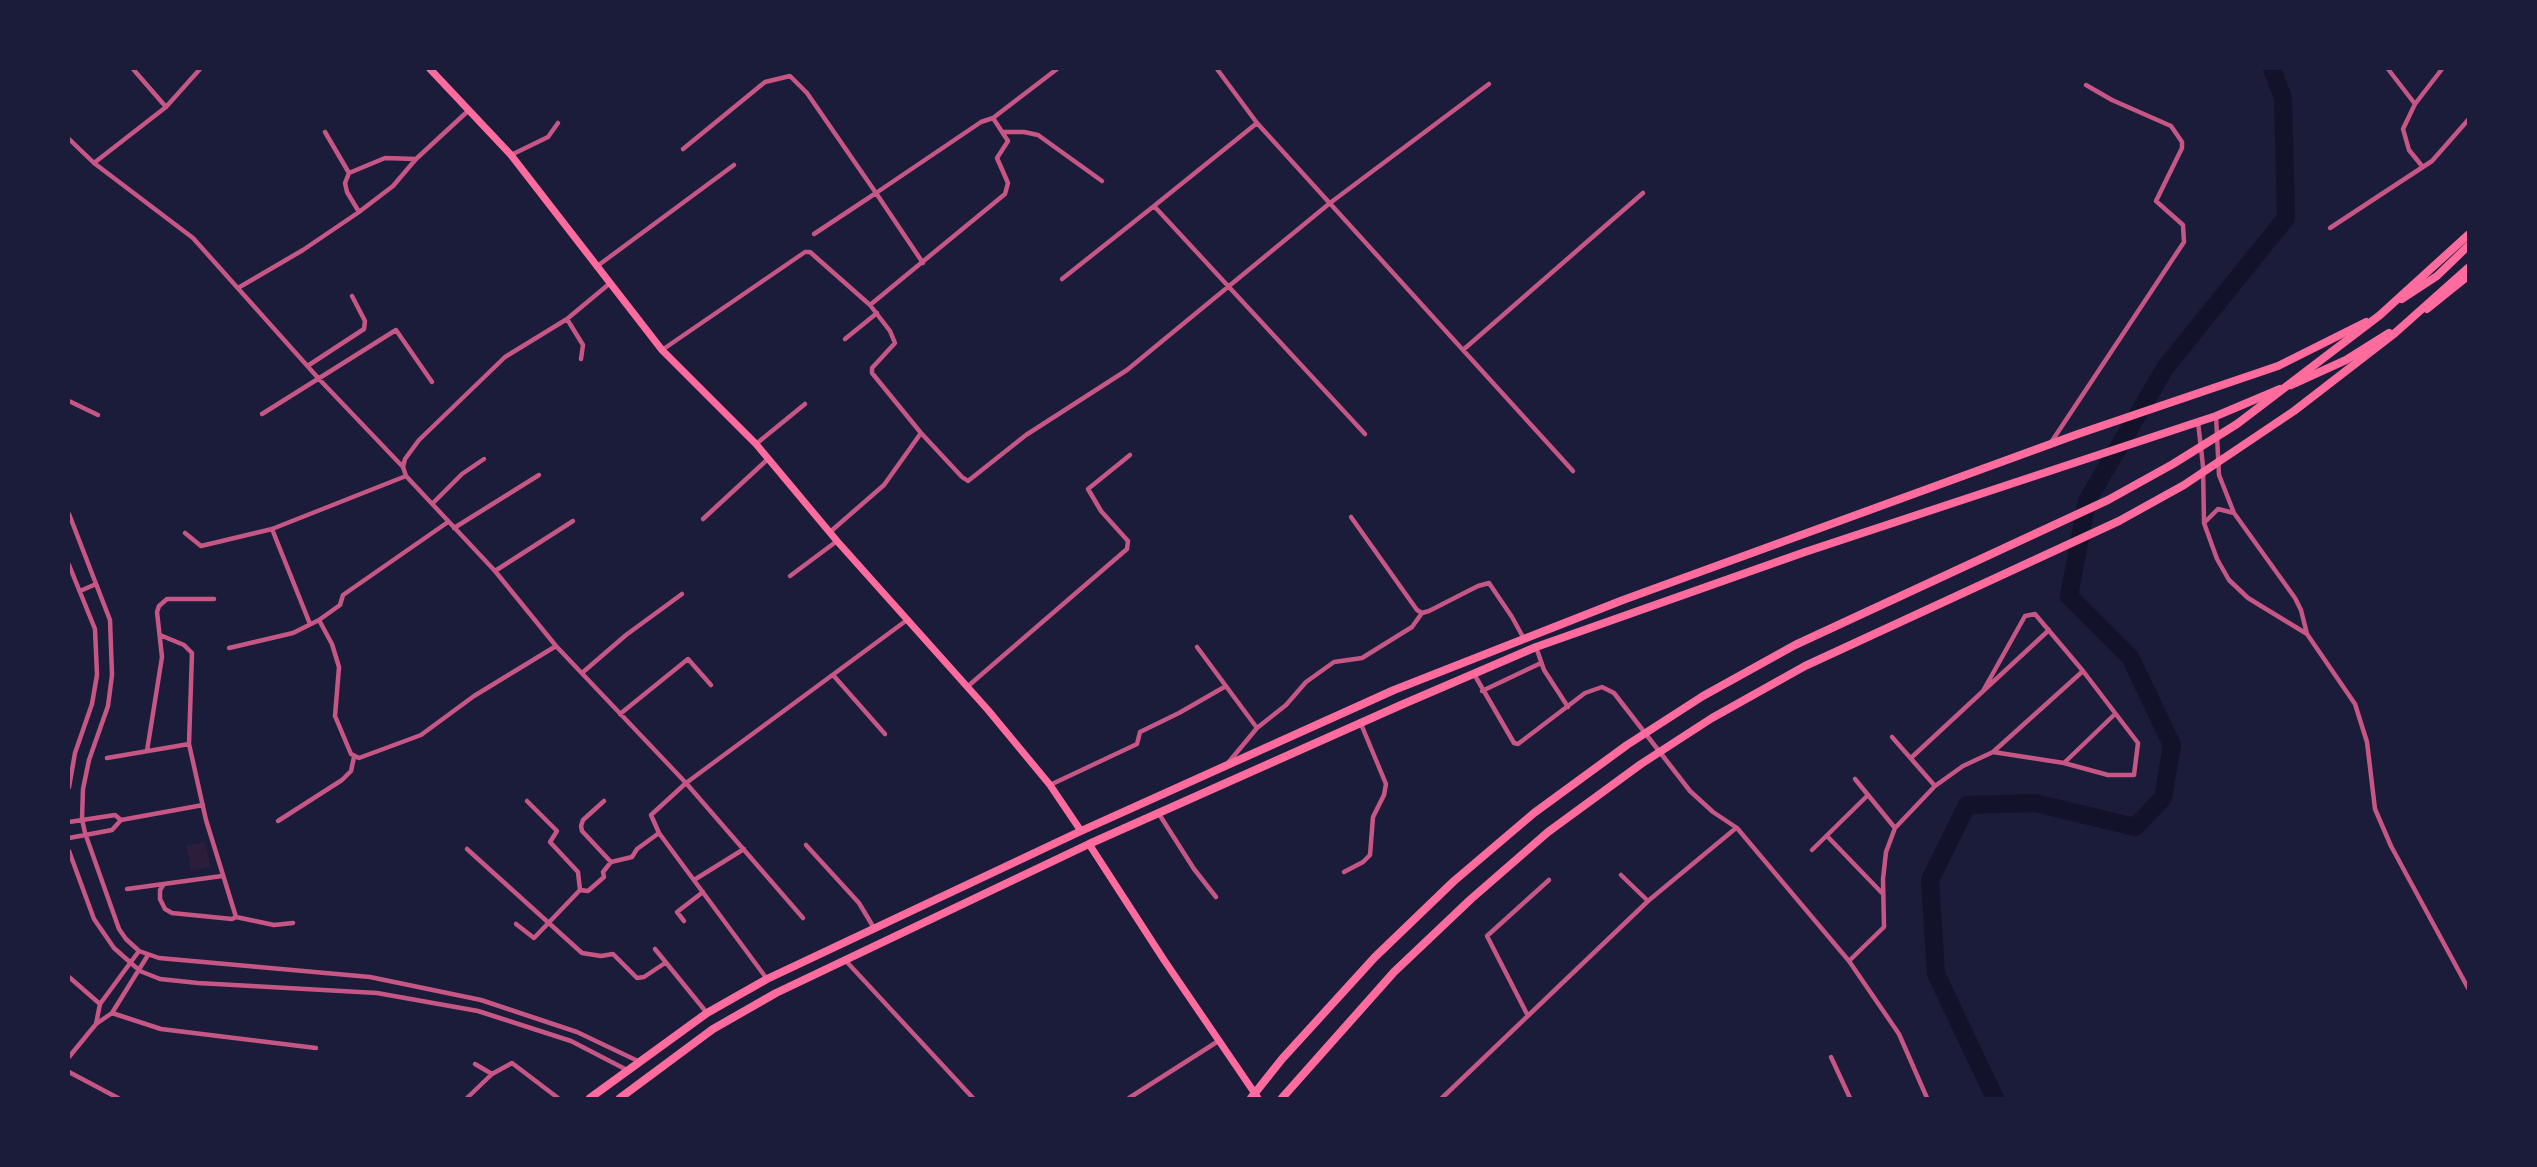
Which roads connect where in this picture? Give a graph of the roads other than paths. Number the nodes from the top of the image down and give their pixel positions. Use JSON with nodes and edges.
{"nodes":[{"id":1,"x":133,"y":69,"type":"edge"},
{"id":2,"x":200,"y":69,"type":"edge"},
{"id":3,"x":430,"y":69,"type":"edge"},
{"id":4,"x":1057,"y":69,"type":"edge"},
{"id":5,"x":1217,"y":69,"type":"edge"},
{"id":6,"x":2388,"y":69,"type":"edge"},
{"id":7,"x":2442,"y":69,"type":"edge"},
{"id":8,"x":1490,"y":84,"type":"dead end"},
{"id":9,"x":2086,"y":85,"type":"dead end"},
{"id":10,"x":2415,"y":104,"type":"junction"},
{"id":11,"x":166,"y":107,"type":"junction"},
{"id":12,"x":469,"y":110,"type":"junction"},
{"id":13,"x":993,"y":118,"type":"junction"},
{"id":14,"x":2468,"y":120,"type":"edge"},
{"id":15,"x":558,"y":123,"type":"dead end"},
{"id":16,"x":1257,"y":123,"type":"junction"},
{"id":17,"x":325,"y":132,"type":"dead end"},
{"id":18,"x":1004,"y":132,"type":"junction"},
{"id":19,"x":69,"y":139,"type":"edge"},
{"id":20,"x":684,"y":149,"type":"dead end"},
{"id":21,"x":511,"y":155,"type":"junction"},
{"id":22,"x":416,"y":159,"type":"junction"},
{"id":23,"x":94,"y":163,"type":"junction"},
{"id":24,"x":734,"y":165,"type":"dead end"},
{"id":25,"x":2422,"y":166,"type":"junction"},
{"id":26,"x":349,"y":173,"type":"junction"},
{"id":27,"x":1102,"y":182,"type":"dead end"},
{"id":28,"x":876,"y":193,"type":"junction"},
{"id":29,"x":1643,"y":193,"type":"dead end"},
{"id":30,"x":1330,"y":203,"type":"junction"},
{"id":31,"x":1154,"y":206,"type":"junction"},
{"id":32,"x":359,"y":212,"type":"junction"},
{"id":33,"x":2330,"y":228,"type":"dead end"},
{"id":34,"x":814,"y":234,"type":"dead end"},
{"id":35,"x":2468,"y":235,"type":"edge"},
{"id":36,"x":2468,"y":246,"type":"edge"},
{"id":37,"x":923,"y":263,"type":"junction"},
{"id":38,"x":596,"y":267,"type":"junction"},
{"id":39,"x":2468,"y":267,"type":"edge"},
{"id":40,"x":2468,"y":276,"type":"edge"},
{"id":41,"x":1062,"y":279,"type":"dead end"},
{"id":42,"x":609,"y":284,"type":"junction"},
{"id":43,"x":1229,"y":286,"type":"junction"},
{"id":44,"x":238,"y":288,"type":"junction"},
{"id":45,"x":352,"y":296,"type":"dead end"},
{"id":46,"x":870,"y":305,"type":"junction"},
{"id":47,"x":877,"y":313,"type":"junction"},
{"id":48,"x":567,"y":319,"type":"junction"},
{"id":49,"x":844,"y":339,"type":"dead end"},
{"id":50,"x":662,"y":350,"type":"junction"},
{"id":51,"x":1463,"y":350,"type":"junction"},
{"id":52,"x":581,"y":359,"type":"dead end"},
{"id":53,"x":309,"y":365,"type":"junction"},
{"id":54,"x":319,"y":379,"type":"junction"},
{"id":55,"x":432,"y":382,"type":"dead end"},
{"id":56,"x":69,"y":401,"type":"edge"},
{"id":57,"x":805,"y":404,"type":"dead end"},
{"id":58,"x":262,"y":414,"type":"dead end"},
{"id":59,"x":98,"y":415,"type":"dead end"},
{"id":60,"x":2216,"y":416,"type":"junction"},
{"id":61,"x":2198,"y":422,"type":"junction"},
{"id":62,"x":921,"y":433,"type":"junction"},
{"id":63,"x":1365,"y":434,"type":"dead end"},
{"id":64,"x":756,"y":444,"type":"junction"},
{"id":65,"x":2049,"y":444,"type":"junction"},
{"id":66,"x":1130,"y":454,"type":"dead end"},
{"id":67,"x":769,"y":458,"type":"junction"},
{"id":68,"x":484,"y":459,"type":"dead end"},
{"id":69,"x":404,"y":467,"type":"junction"},
{"id":70,"x":1573,"y":471,"type":"dead end"},
{"id":71,"x":539,"y":475,"type":"dead end"},
{"id":72,"x":406,"y":476,"type":"junction"},
{"id":73,"x":432,"y":504,"type":"junction"},
{"id":74,"x":2234,"y":513,"type":"junction"},
{"id":75,"x":69,"y":514,"type":"edge"},
{"id":76,"x":1351,"y":517,"type":"dead end"},
{"id":77,"x":703,"y":519,"type":"dead end"},
{"id":78,"x":573,"y":521,"type":"dead end"},
{"id":79,"x":448,"y":522,"type":"junction"},
{"id":80,"x":2204,"y":522,"type":"junction"},
{"id":81,"x":454,"y":528,"type":"junction"},
{"id":82,"x":272,"y":529,"type":"junction"},
{"id":83,"x":830,"y":532,"type":"junction"},
{"id":84,"x":185,"y":533,"type":"dead end"},
{"id":85,"x":837,"y":541,"type":"junction"},
{"id":86,"x":69,"y":565,"type":"edge"},
{"id":87,"x":495,"y":571,"type":"junction"},
{"id":88,"x":790,"y":576,"type":"dead end"},
{"id":89,"x":96,"y":584,"type":"junction"},
{"id":90,"x":80,"y":591,"type":"junction"},
{"id":91,"x":682,"y":594,"type":"dead end"},
{"id":92,"x":214,"y":599,"type":"dead end"},
{"id":93,"x":1422,"y":613,"type":"junction"},
{"id":94,"x":319,"y":620,"type":"junction"},
{"id":95,"x":907,"y":620,"type":"junction"},
{"id":96,"x":310,"y":624,"type":"junction"},
{"id":97,"x":2049,"y":630,"type":"junction"},
{"id":98,"x":2307,"y":634,"type":"junction"},
{"id":99,"x":160,"y":635,"type":"junction"},
{"id":100,"x":1523,"y":637,"type":"junction"},
{"id":101,"x":556,"y":646,"type":"junction"},
{"id":102,"x":1197,"y":647,"type":"dead end"},
{"id":103,"x":1536,"y":647,"type":"junction"},
{"id":104,"x":229,"y":648,"type":"dead end"},
{"id":105,"x":1541,"y":663,"type":"junction"},
{"id":106,"x":2083,"y":671,"type":"junction"},
{"id":107,"x":582,"y":673,"type":"junction"},
{"id":108,"x":1474,"y":674,"type":"junction"},
{"id":109,"x":833,"y":675,"type":"junction"},
{"id":110,"x":711,"y":685,"type":"dead end"},
{"id":111,"x":1226,"y":686,"type":"junction"},
{"id":112,"x":967,"y":687,"type":"junction"},
{"id":113,"x":1394,"y":690,"type":"junction"},
{"id":114,"x":1482,"y":691,"type":"junction"},
{"id":115,"x":1983,"y":691,"type":"junction"},
{"id":116,"x":1401,"y":705,"type":"junction"},
{"id":117,"x":1568,"y":707,"type":"junction"},
{"id":118,"x":620,"y":714,"type":"junction"},
{"id":119,"x":2115,"y":714,"type":"junction"},
{"id":120,"x":1361,"y":724,"type":"junction"},
{"id":121,"x":1257,"y":728,"type":"junction"},
{"id":122,"x":885,"y":734,"type":"dead end"},
{"id":123,"x":1892,"y":737,"type":"dead end"},
{"id":124,"x":189,"y":744,"type":"junction"},
{"id":125,"x":147,"y":751,"type":"junction"},
{"id":126,"x":1993,"y":752,"type":"junction"},
{"id":127,"x":354,"y":757,"type":"junction"},
{"id":128,"x":1912,"y":757,"type":"junction"},
{"id":129,"x":107,"y":758,"type":"dead end"},
{"id":130,"x":2064,"y":763,"type":"junction"},
{"id":131,"x":1227,"y":765,"type":"junction"},
{"id":132,"x":1855,"y":779,"type":"dead end"},
{"id":133,"x":686,"y":783,"type":"junction"},
{"id":134,"x":1050,"y":785,"type":"junction"},
{"id":135,"x":1935,"y":786,"type":"junction"},
{"id":136,"x":69,"y":788,"type":"edge"},
{"id":137,"x":1868,"y":795,"type":"junction"},
{"id":138,"x":527,"y":801,"type":"dead end"},
{"id":139,"x":604,"y":801,"type":"dead end"},
{"id":140,"x":203,"y":805,"type":"junction"},
{"id":141,"x":1159,"y":814,"type":"junction"},
{"id":142,"x":82,"y":819,"type":"junction"},
{"id":143,"x":121,"y":820,"type":"junction"},
{"id":144,"x":278,"y":821,"type":"dead end"},
{"id":145,"x":69,"y":822,"type":"edge"},
{"id":146,"x":1736,"y":828,"type":"junction"},
{"id":147,"x":1894,"y":828,"type":"junction"},
{"id":148,"x":1081,"y":831,"type":"junction"},
{"id":149,"x":85,"y":833,"type":"junction"},
{"id":150,"x":659,"y":833,"type":"junction"},
{"id":151,"x":1827,"y":836,"type":"junction"},
{"id":152,"x":69,"y":838,"type":"edge"},
{"id":153,"x":1089,"y":843,"type":"junction"},
{"id":154,"x":806,"y":845,"type":"dead end"},
{"id":155,"x":467,"y":849,"type":"dead end"},
{"id":156,"x":744,"y":849,"type":"junction"},
{"id":157,"x":1812,"y":850,"type":"dead end"},
{"id":158,"x":69,"y":851,"type":"edge"},
{"id":159,"x":611,"y":862,"type":"junction"},
{"id":160,"x":1344,"y":872,"type":"dead end"},
{"id":161,"x":1621,"y":875,"type":"dead end"},
{"id":162,"x":222,"y":876,"type":"junction"},
{"id":163,"x":694,"y":880,"type":"junction"},
{"id":164,"x":1548,"y":880,"type":"dead end"},
{"id":165,"x":164,"y":884,"type":"junction"},
{"id":166,"x":127,"y":889,"type":"dead end"},
{"id":167,"x":580,"y":890,"type":"junction"},
{"id":168,"x":703,"y":892,"type":"junction"},
{"id":169,"x":1882,"y":893,"type":"junction"},
{"id":170,"x":1216,"y":897,"type":"dead end"},
{"id":171,"x":1648,"y":902,"type":"junction"},
{"id":172,"x":236,"y":917,"type":"junction"},
{"id":173,"x":803,"y":918,"type":"dead end"},
{"id":174,"x":684,"y":921,"type":"dead end"},
{"id":175,"x":293,"y":922,"type":"dead end"},
{"id":176,"x":547,"y":923,"type":"junction"},
{"id":177,"x":516,"y":924,"type":"dead end"},
{"id":178,"x":874,"y":928,"type":"junction"},
{"id":179,"x":655,"y":949,"type":"dead end"},
{"id":180,"x":139,"y":951,"type":"junction"},
{"id":181,"x":148,"y":955,"type":"junction"},
{"id":182,"x":844,"y":960,"type":"junction"},
{"id":183,"x":1849,"y":962,"type":"junction"},
{"id":184,"x":665,"y":963,"type":"junction"},
{"id":185,"x":131,"y":964,"type":"junction"},
{"id":186,"x":140,"y":971,"type":"junction"},
{"id":187,"x":69,"y":977,"type":"edge"},
{"id":188,"x":768,"y":979,"type":"junction"},
{"id":189,"x":2468,"y":988,"type":"edge"},
{"id":190,"x":481,"y":1000,"type":"junction"},
{"id":191,"x":100,"y":1004,"type":"junction"},
{"id":192,"x":478,"y":1011,"type":"junction"},
{"id":193,"x":112,"y":1013,"type":"junction"},
{"id":194,"x":706,"y":1013,"type":"junction"},
{"id":195,"x":1528,"y":1016,"type":"junction"},
{"id":196,"x":96,"y":1024,"type":"junction"},
{"id":197,"x":1220,"y":1040,"type":"junction"},
{"id":198,"x":316,"y":1048,"type":"dead end"},
{"id":199,"x":69,"y":1057,"type":"edge"},
{"id":200,"x":1831,"y":1057,"type":"dead end"},
{"id":201,"x":640,"y":1062,"type":"junction"},
{"id":202,"x":475,"y":1064,"type":"dead end"},
{"id":203,"x":628,"y":1071,"type":"junction"},
{"id":204,"x":69,"y":1072,"type":"edge"},
{"id":205,"x":492,"y":1074,"type":"junction"},
{"id":206,"x":118,"y":1098,"type":"edge"},
{"id":207,"x":466,"y":1098,"type":"edge"},
{"id":208,"x":558,"y":1098,"type":"edge"},
{"id":209,"x":590,"y":1098,"type":"edge"},
{"id":210,"x":620,"y":1098,"type":"edge"},
{"id":211,"x":973,"y":1098,"type":"edge"},
{"id":212,"x":1129,"y":1098,"type":"edge"},
{"id":213,"x":1251,"y":1098,"type":"edge"},
{"id":214,"x":1258,"y":1098,"type":"edge"},
{"id":215,"x":1282,"y":1098,"type":"edge"},
{"id":216,"x":1442,"y":1098,"type":"edge"},
{"id":217,"x":1850,"y":1098,"type":"edge"},
{"id":218,"x":1927,"y":1098,"type":"edge"}],
"edges":[{"from":1,"to":11,"type":"street"},
{"from":2,"to":11,"type":"street"},
{"from":3,"to":12,"type":"main road"},
{"from":4,"to":13,"type":"street"},
{"from":5,"to":16,"type":"street"},
{"from":6,"to":10,"type":"street"},
{"from":7,"to":10,"type":"street"},
{"from":8,"to":30,"type":"street"},
{"from":9,"to":65,"type":"street"},
{"from":10,"to":25,"type":"street"},
{"from":11,"to":23,"type":"street"},
{"from":12,"to":21,"type":"main road"},
{"from":12,"to":22,"type":"street"},
{"from":13,"to":18,"type":"street"},
{"from":13,"to":28,"type":"street"},
{"from":14,"to":25,"type":"street"},
{"from":15,"to":21,"type":"street"},
{"from":16,"to":30,"type":"street"},
{"from":16,"to":31,"type":"street"},
{"from":17,"to":26,"type":"street"},
{"from":18,"to":27,"type":"street"},
{"from":18,"to":37,"type":"street"},
{"from":19,"to":23,"type":"street"},
{"from":20,"to":28,"type":"street"},
{"from":21,"to":38,"type":"main road"},
{"from":22,"to":26,"type":"street"},
{"from":22,"to":32,"type":"street"},
{"from":23,"to":44,"type":"street"},
{"from":24,"to":38,"type":"street"},
{"from":25,"to":33,"type":"street"},
{"from":26,"to":32,"type":"street"},
{"from":28,"to":34,"type":"street"},
{"from":28,"to":37,"type":"street"},
{"from":29,"to":51,"type":"street"},
{"from":30,"to":43,"type":"street"},
{"from":30,"to":51,"type":"street"},
{"from":31,"to":41,"type":"street"},
{"from":31,"to":43,"type":"street"},
{"from":32,"to":44,"type":"street"},
{"from":35,"to":213,"type":"highway"},
{"from":36,"to":65,"type":"highway"},
{"from":37,"to":46,"type":"street"},
{"from":38,"to":42,"type":"main road"},
{"from":39,"to":215,"type":"highway"},
{"from":40,"to":60,"type":"highway"},
{"from":42,"to":48,"type":"street"},
{"from":42,"to":50,"type":"main road"},
{"from":43,"to":62,"type":"street"},
{"from":43,"to":63,"type":"street"},
{"from":44,"to":53,"type":"street"},
{"from":45,"to":53,"type":"street"},
{"from":46,"to":47,"type":"street"},
{"from":46,"to":50,"type":"street"},
{"from":47,"to":49,"type":"street"},
{"from":47,"to":62,"type":"street"},
{"from":48,"to":52,"type":"street"},
{"from":48,"to":69,"type":"street"},
{"from":50,"to":64,"type":"main road"},
{"from":51,"to":70,"type":"street"},
{"from":53,"to":54,"type":"street"},
{"from":54,"to":55,"type":"street"},
{"from":54,"to":58,"type":"street"},
{"from":54,"to":69,"type":"street"},
{"from":56,"to":59,"type":"street"},
{"from":57,"to":64,"type":"street"},
{"from":60,"to":61,"type":"highway"},
{"from":60,"to":74,"type":"street"},
{"from":61,"to":80,"type":"street"},
{"from":61,"to":103,"type":"highway"},
{"from":62,"to":83,"type":"street"},
{"from":64,"to":67,"type":"main road"},
{"from":65,"to":100,"type":"highway"},
{"from":66,"to":112,"type":"street"},
{"from":67,"to":77,"type":"street"},
{"from":67,"to":83,"type":"main road"},
{"from":68,"to":73,"type":"street"},
{"from":69,"to":72,"type":"street"},
{"from":71,"to":81,"type":"street"},
{"from":72,"to":73,"type":"street"},
{"from":72,"to":82,"type":"street"},
{"from":73,"to":79,"type":"street"},
{"from":74,"to":80,"type":"street"},
{"from":74,"to":98,"type":"street"},
{"from":75,"to":89,"type":"street"},
{"from":76,"to":93,"type":"street"},
{"from":78,"to":87,"type":"street"},
{"from":79,"to":81,"type":"street"},
{"from":79,"to":94,"type":"street"},
{"from":80,"to":98,"type":"street"},
{"from":81,"to":87,"type":"street"},
{"from":82,"to":84,"type":"street"},
{"from":82,"to":96,"type":"street"},
{"from":83,"to":85,"type":"main road"},
{"from":85,"to":88,"type":"street"},
{"from":85,"to":95,"type":"main road"},
{"from":86,"to":90,"type":"street"},
{"from":87,"to":101,"type":"street"},
{"from":89,"to":90,"type":"street"},
{"from":89,"to":142,"type":"street"},
{"from":90,"to":136,"type":"street"},
{"from":91,"to":107,"type":"street"},
{"from":92,"to":99,"type":"street"},
{"from":93,"to":100,"type":"street"},
{"from":93,"to":121,"type":"street"},
{"from":94,"to":96,"type":"street"},
{"from":94,"to":127,"type":"street"},
{"from":95,"to":109,"type":"street"},
{"from":95,"to":112,"type":"main road"},
{"from":96,"to":104,"type":"street"},
{"from":97,"to":106,"type":"street"},
{"from":97,"to":115,"type":"street"},
{"from":97,"to":115,"type":"street"},
{"from":98,"to":189,"type":"street"},
{"from":99,"to":124,"type":"street"},
{"from":99,"to":125,"type":"street"},
{"from":100,"to":113,"type":"highway"},
{"from":101,"to":107,"type":"street"},
{"from":101,"to":127,"type":"street"},
{"from":102,"to":111,"type":"street"},
{"from":103,"to":105,"type":"street"},
{"from":103,"to":108,"type":"highway"},
{"from":105,"to":114,"type":"street"},
{"from":105,"to":117,"type":"street"},
{"from":106,"to":119,"type":"street"},
{"from":106,"to":126,"type":"street"},
{"from":107,"to":118,"type":"street"},
{"from":108,"to":114,"type":"street"},
{"from":108,"to":116,"type":"highway"},
{"from":109,"to":122,"type":"street"},
{"from":109,"to":133,"type":"street"},
{"from":110,"to":118,"type":"street"},
{"from":111,"to":121,"type":"street"},
{"from":111,"to":134,"type":"street"},
{"from":112,"to":134,"type":"main road"},
{"from":113,"to":116,"type":"highway"},
{"from":113,"to":131,"type":"highway"},
{"from":114,"to":117,"type":"street"},
{"from":115,"to":128,"type":"street"},
{"from":116,"to":120,"type":"highway"},
{"from":117,"to":146,"type":"street"},
{"from":118,"to":133,"type":"street"},
{"from":119,"to":130,"type":"street"},
{"from":119,"to":130,"type":"street"},
{"from":120,"to":141,"type":"highway"},
{"from":120,"to":160,"type":"street"},
{"from":121,"to":131,"type":"street"},
{"from":123,"to":128,"type":"street"},
{"from":124,"to":125,"type":"street"},
{"from":124,"to":140,"type":"street"},
{"from":125,"to":129,"type":"street"},
{"from":126,"to":130,"type":"street"},
{"from":126,"to":135,"type":"street"},
{"from":127,"to":144,"type":"street"},
{"from":128,"to":135,"type":"street"},
{"from":131,"to":148,"type":"highway"},
{"from":132,"to":137,"type":"street"},
{"from":133,"to":150,"type":"street"},
{"from":133,"to":156,"type":"street"},
{"from":134,"to":148,"type":"main road"},
{"from":135,"to":147,"type":"street"},
{"from":137,"to":147,"type":"street"},
{"from":137,"to":151,"type":"street"},
{"from":138,"to":167,"type":"street"},
{"from":139,"to":159,"type":"street"},
{"from":140,"to":143,"type":"street"},
{"from":140,"to":162,"type":"street"},
{"from":141,"to":153,"type":"highway"},
{"from":141,"to":170,"type":"street"},
{"from":142,"to":143,"type":"street"},
{"from":142,"to":145,"type":"street"},
{"from":142,"to":149,"type":"street"},
{"from":143,"to":149,"type":"street"},
{"from":146,"to":171,"type":"street"},
{"from":146,"to":183,"type":"street"},
{"from":147,"to":169,"type":"street"},
{"from":148,"to":178,"type":"highway"},
{"from":149,"to":152,"type":"street"},
{"from":149,"to":180,"type":"street"},
{"from":150,"to":159,"type":"street"},
{"from":150,"to":163,"type":"street"},
{"from":151,"to":157,"type":"street"},
{"from":151,"to":169,"type":"street"},
{"from":153,"to":182,"type":"highway"},
{"from":153,"to":197,"type":"main road"},
{"from":154,"to":178,"type":"street"},
{"from":155,"to":176,"type":"street"},
{"from":156,"to":163,"type":"street"},
{"from":156,"to":173,"type":"street"},
{"from":158,"to":185,"type":"street"},
{"from":159,"to":167,"type":"street"},
{"from":161,"to":171,"type":"street"},
{"from":162,"to":165,"type":"street"},
{"from":162,"to":172,"type":"street"},
{"from":163,"to":168,"type":"street"},
{"from":164,"to":195,"type":"street"},
{"from":165,"to":166,"type":"street"},
{"from":165,"to":172,"type":"street"},
{"from":167,"to":176,"type":"street"},
{"from":168,"to":174,"type":"street"},
{"from":168,"to":188,"type":"street"},
{"from":169,"to":183,"type":"street"},
{"from":171,"to":195,"type":"street"},
{"from":172,"to":175,"type":"street"},
{"from":176,"to":177,"type":"street"},
{"from":176,"to":184,"type":"street"},
{"from":178,"to":188,"type":"highway"},
{"from":179,"to":184,"type":"street"},
{"from":180,"to":181,"type":"street"},
{"from":180,"to":185,"type":"street"},
{"from":181,"to":186,"type":"street"},
{"from":181,"to":190,"type":"street"},
{"from":182,"to":210,"type":"highway"},
{"from":182,"to":211,"type":"street"},
{"from":183,"to":218,"type":"street"},
{"from":184,"to":194,"type":"street"},
{"from":185,"to":186,"type":"street"},
{"from":185,"to":191,"type":"street"},
{"from":186,"to":192,"type":"street"},
{"from":186,"to":193,"type":"street"},
{"from":187,"to":191,"type":"street"},
{"from":188,"to":194,"type":"highway"},
{"from":190,"to":192,"type":"street"},
{"from":190,"to":201,"type":"street"},
{"from":191,"to":196,"type":"street"},
{"from":192,"to":203,"type":"street"},
{"from":193,"to":196,"type":"street"},
{"from":193,"to":198,"type":"street"},
{"from":194,"to":201,"type":"highway"},
{"from":195,"to":216,"type":"street"},
{"from":196,"to":199,"type":"street"},
{"from":197,"to":212,"type":"street"},
{"from":197,"to":214,"type":"main road"},
{"from":200,"to":217,"type":"street"},
{"from":201,"to":203,"type":"highway"},
{"from":202,"to":205,"type":"street"},
{"from":203,"to":209,"type":"highway"},
{"from":204,"to":206,"type":"street"},
{"from":205,"to":207,"type":"street"},
{"from":205,"to":208,"type":"street"}]}
